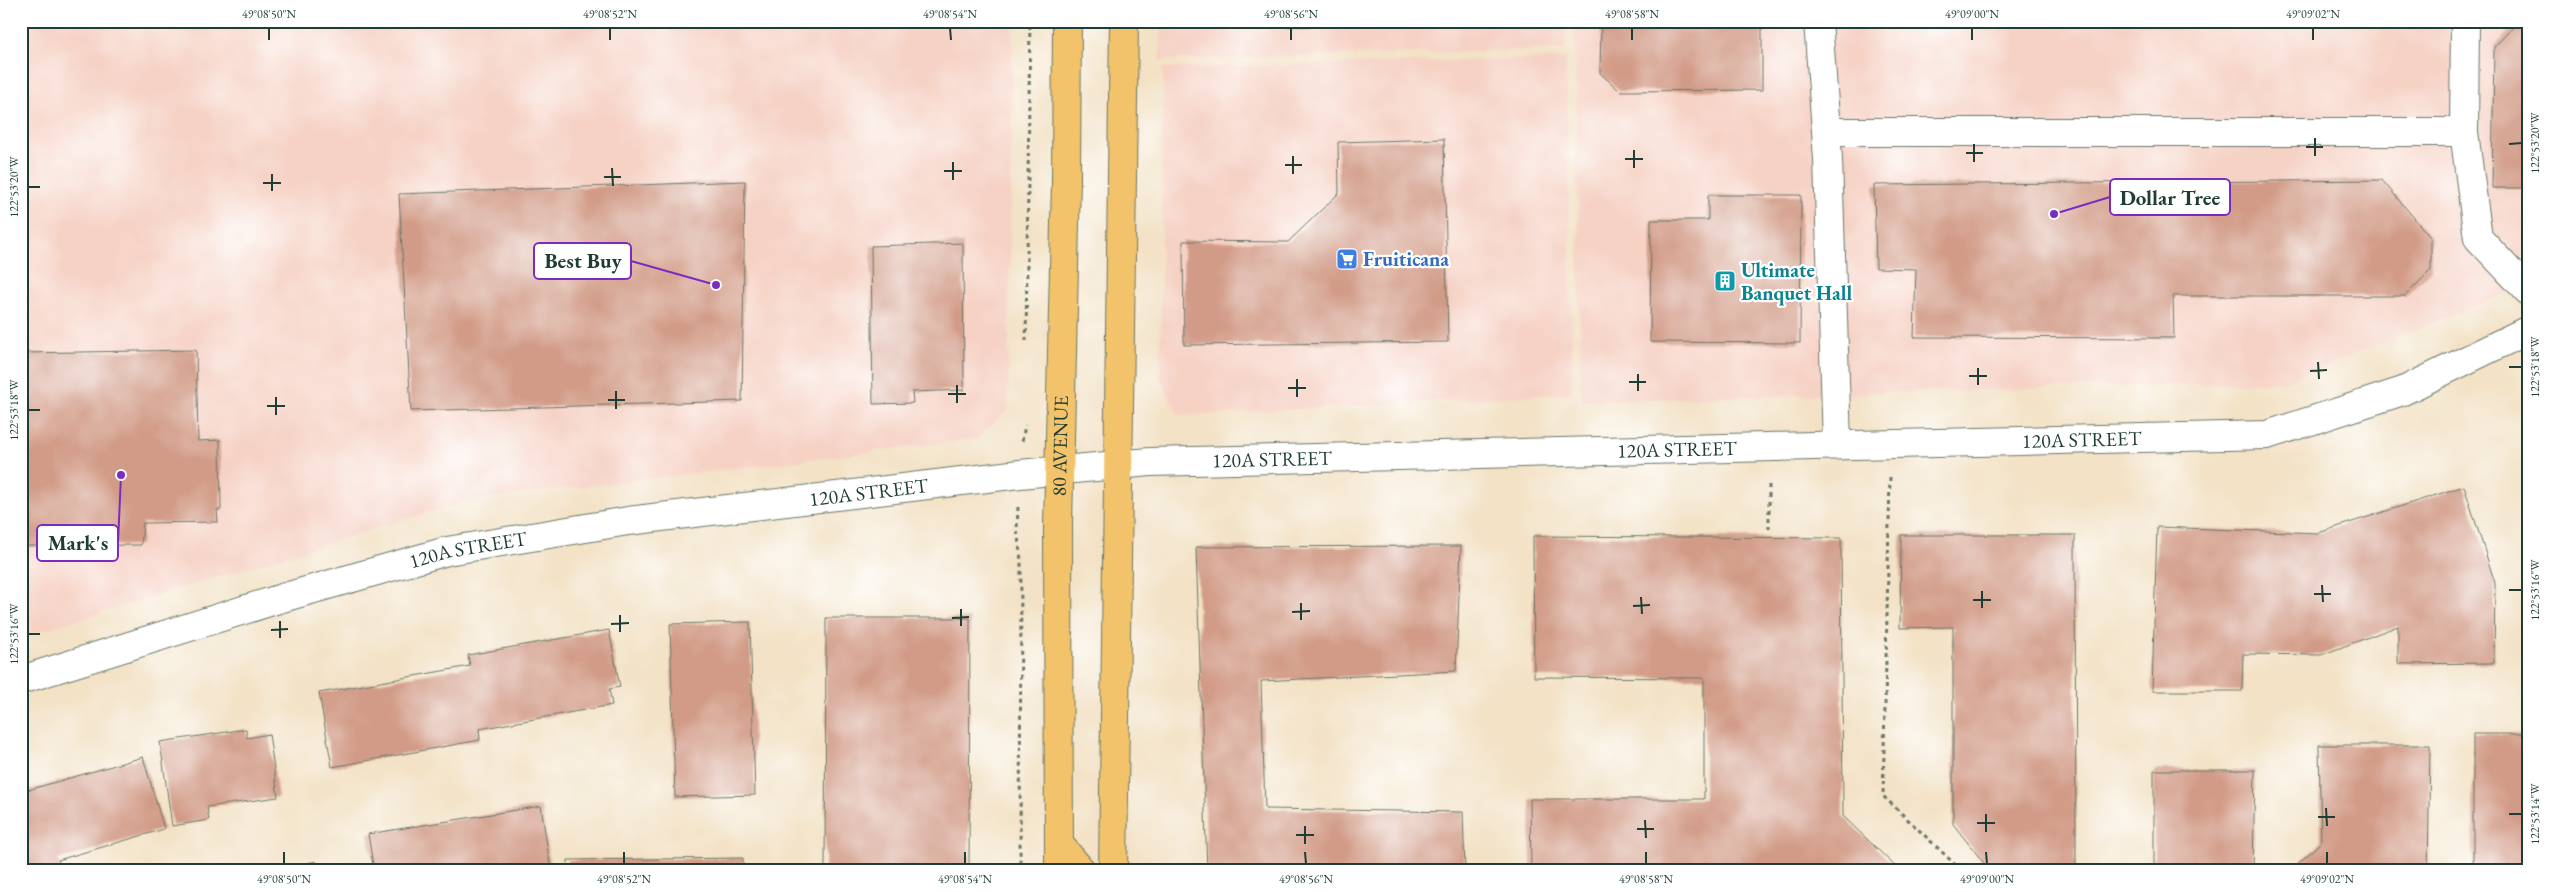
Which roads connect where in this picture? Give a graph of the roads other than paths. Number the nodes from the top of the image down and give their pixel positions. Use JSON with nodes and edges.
{"nodes":[{"id":1,"x":1067,"y":21,"type":"edge"},
{"id":2,"x":1124,"y":21,"type":"edge"},
{"id":3,"x":1818,"y":21,"type":"edge"},
{"id":4,"x":2465,"y":21,"type":"edge"},
{"id":5,"x":1827,"y":132,"type":"junction"},
{"id":6,"x":2464,"y":132,"type":"junction"},
{"id":7,"x":2528,"y":291,"type":"edge"},
{"id":8,"x":2528,"y":330,"type":"edge"},
{"id":9,"x":1837,"y":445,"type":"junction"},
{"id":10,"x":1119,"y":465,"type":"junction"},
{"id":11,"x":1059,"y":470,"type":"junction"},
{"id":12,"x":21,"y":680,"type":"edge"},
{"id":13,"x":1059,"y":844,"type":"junction"},
{"id":14,"x":1059,"y":871,"type":"edge"},
{"id":15,"x":1082,"y":871,"type":"edge"},
{"id":16,"x":1114,"y":871,"type":"edge"}],
"edges":[{"from":1,"to":11,"type":"main road","name":"80 AVENUE"},
{"from":2,"to":10,"type":"main road"},
{"from":3,"to":5,"type":"street"},
{"from":4,"to":6,"type":"street"},
{"from":5,"to":6,"type":"street"},
{"from":5,"to":9,"type":"street"},
{"from":6,"to":7,"type":"street"},
{"from":8,"to":9,"type":"street","name":"120A STREET"},
{"from":9,"to":10,"type":"street","name":"120A STREET"},
{"from":10,"to":11,"type":"street","name":"120A STREET"},
{"from":10,"to":16,"type":"main road"},
{"from":11,"to":12,"type":"street","name":"120A STREET"},
{"from":11,"to":13,"type":"main road","name":"80 AVENUE"},
{"from":13,"to":14,"type":"main road","name":"80 AVENUE"},
{"from":13,"to":15,"type":"main road"}]}
